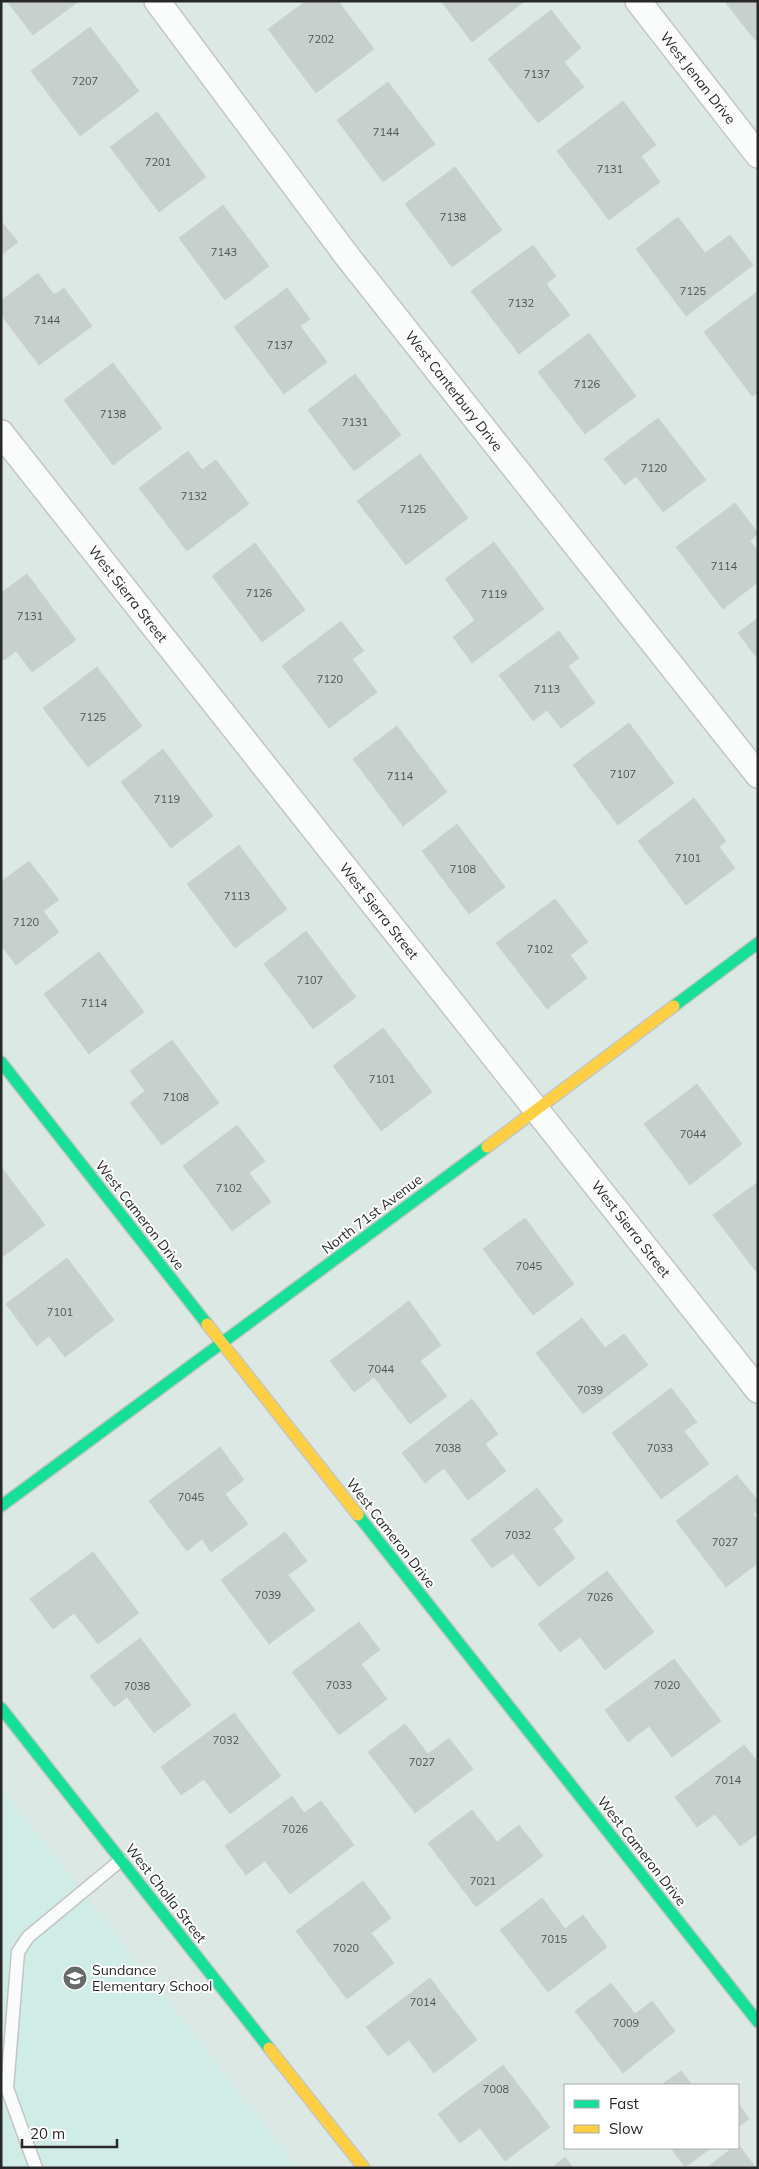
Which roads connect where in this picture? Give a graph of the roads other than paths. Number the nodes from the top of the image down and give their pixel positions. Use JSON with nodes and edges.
{"nodes":[{"id":1,"x":157,"y":1,"type":"edge"},
{"id":2,"x":638,"y":1,"type":"edge"},
{"id":3,"x":758,"y":155,"type":"edge"},
{"id":4,"x":1,"y":433,"type":"edge"},
{"id":5,"x":758,"y":775,"type":"edge"},
{"id":6,"x":758,"y":943,"type":"edge"},
{"id":7,"x":1,"y":1062,"type":"edge"},
{"id":8,"x":537,"y":1110,"type":"junction"},
{"id":9,"x":222,"y":1344,"type":"junction"},
{"id":10,"x":758,"y":1390,"type":"edge"},
{"id":11,"x":1,"y":1506,"type":"edge"},
{"id":12,"x":1,"y":1708,"type":"edge"},
{"id":13,"x":121,"y":1860,"type":"junction"},
{"id":14,"x":758,"y":2022,"type":"edge"},
{"id":15,"x":36,"y":2168,"type":"edge"},
{"id":16,"x":364,"y":2168,"type":"edge"}],
"edges":[{"from":1,"to":5,"type":"street","name":"West Canterbury Drive"},
{"from":2,"to":3,"type":"street","name":"West Jenan Drive"},
{"from":4,"to":8,"type":"street","name":"West Sierra Street"},
{"from":6,"to":8,"type":"street","name":"North 71st Avenue"},
{"from":7,"to":9,"type":"street","name":"West Cameron Drive"},
{"from":8,"to":9,"type":"street","name":"North 71st Avenue"},
{"from":8,"to":10,"type":"street","name":"West Sierra Street"},
{"from":9,"to":11,"type":"street","name":"North 71st Avenue"},
{"from":9,"to":14,"type":"street","name":"West Cameron Drive"},
{"from":12,"to":13,"type":"street","name":"West Cholla Street"},
{"from":13,"to":15,"type":"lane"},
{"from":13,"to":16,"type":"street","name":"West Cholla Street"}]}
